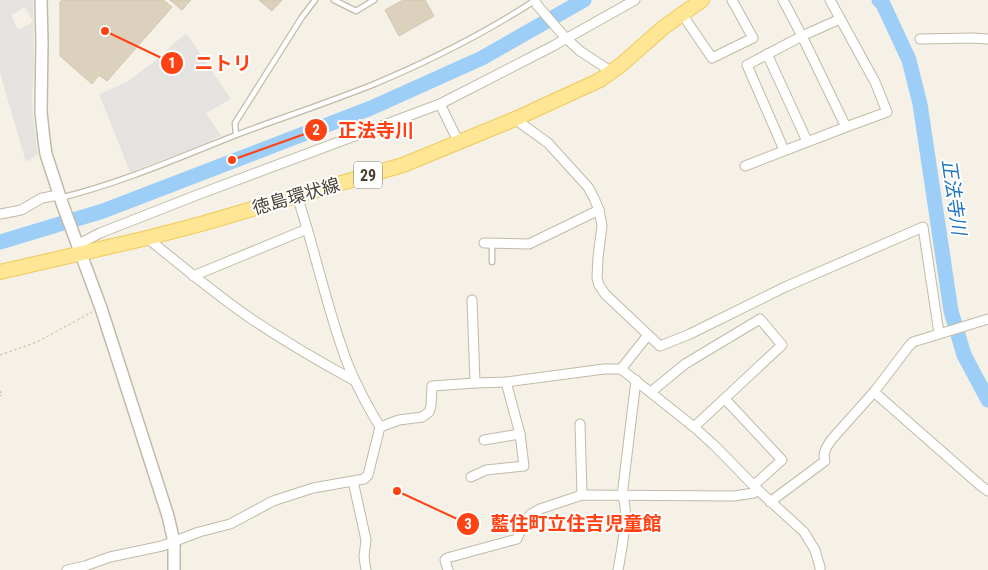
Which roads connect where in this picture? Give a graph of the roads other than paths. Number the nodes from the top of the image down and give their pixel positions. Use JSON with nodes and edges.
{"nodes":[{"id":1,"x":41,"y":0,"type":"edge"},
{"id":2,"x":315,"y":0,"type":"edge"},
{"id":3,"x":334,"y":0,"type":"edge"},
{"id":4,"x":374,"y":0,"type":"edge"},
{"id":5,"x":636,"y":0,"type":"edge"},
{"id":6,"x":702,"y":0,"type":"edge"},
{"id":7,"x":732,"y":0,"type":"edge"},
{"id":8,"x":783,"y":0,"type":"edge"},
{"id":9,"x":830,"y":0,"type":"edge"},
{"id":10,"x":535,"y":2,"type":"edge"},
{"id":11,"x":682,"y":14,"type":"junction"},
{"id":12,"x":840,"y":19,"type":"junction"},
{"id":13,"x":565,"y":36,"type":"junction"},
{"id":14,"x":802,"y":36,"type":"junction"},
{"id":15,"x":920,"y":39,"type":"dead end"},
{"id":16,"x":988,"y":39,"type":"edge"},
{"id":17,"x":767,"y":54,"type":"junction"},
{"id":18,"x":612,"y":72,"type":"junction"},
{"id":19,"x":440,"y":104,"type":"junction"},
{"id":20,"x":515,"y":119,"type":"junction"},
{"id":21,"x":846,"y":127,"type":"junction"},
{"id":22,"x":236,"y":135,"type":"junction"},
{"id":23,"x":807,"y":141,"type":"junction"},
{"id":24,"x":459,"y":143,"type":"junction"},
{"id":25,"x":784,"y":150,"type":"junction"},
{"id":26,"x":745,"y":166,"type":"dead end"},
{"id":27,"x":296,"y":196,"type":"junction"},
{"id":28,"x":60,"y":199,"type":"junction"},
{"id":29,"x":599,"y":210,"type":"junction"},
{"id":30,"x":0,"y":214,"type":"edge"},
{"id":31,"x":307,"y":229,"type":"junction"},
{"id":32,"x":147,"y":238,"type":"junction"},
{"id":33,"x":488,"y":243,"type":"joint"},
{"id":34,"x":78,"y":246,"type":"junction"},
{"id":35,"x":492,"y":262,"type":"dead end"},
{"id":36,"x":0,"y":272,"type":"edge"},
{"id":37,"x":193,"y":276,"type":"junction"},
{"id":38,"x":472,"y":300,"type":"dead end"},
{"id":39,"x":988,"y":319,"type":"edge"},
{"id":40,"x":940,"y":333,"type":"junction"},
{"id":41,"x":648,"y":335,"type":"junction"},
{"id":42,"x":621,"y":369,"type":"junction"},
{"id":43,"x":636,"y":380,"type":"junction"},
{"id":44,"x":355,"y":381,"type":"junction"},
{"id":45,"x":506,"y":382,"type":"junction"},
{"id":46,"x":475,"y":383,"type":"junction"},
{"id":47,"x":651,"y":392,"type":"junction"},
{"id":48,"x":874,"y":392,"type":"junction"},
{"id":49,"x":724,"y":398,"type":"junction"},
{"id":50,"x":580,"y":424,"type":"dead end"},
{"id":51,"x":694,"y":426,"type":"junction"},
{"id":52,"x":380,"y":427,"type":"junction"},
{"id":53,"x":520,"y":434,"type":"junction"},
{"id":54,"x":484,"y":440,"type":"dead end"},
{"id":55,"x":471,"y":477,"type":"dead end"},
{"id":56,"x":353,"y":481,"type":"junction"},
{"id":57,"x":756,"y":488,"type":"junction"},
{"id":58,"x":988,"y":491,"type":"edge"},
{"id":59,"x":582,"y":496,"type":"junction"},
{"id":60,"x":622,"y":496,"type":"junction"},
{"id":61,"x":770,"y":502,"type":"junction"},
{"id":62,"x":174,"y":542,"type":"junction"},
{"id":63,"x":67,"y":570,"type":"edge"},
{"id":64,"x":174,"y":570,"type":"edge"},
{"id":65,"x":366,"y":570,"type":"edge"},
{"id":66,"x":448,"y":570,"type":"edge"},
{"id":67,"x":618,"y":570,"type":"edge"},
{"id":68,"x":820,"y":570,"type":"edge"}],
"edges":[{"from":1,"to":28,"type":"street"},
{"from":2,"to":22,"type":"lane"},
{"from":3,"to":4,"type":"lane"},
{"from":5,"to":13,"type":"street"},
{"from":6,"to":11,"type":"main road","name":"徳島環状線","number":"29"},
{"from":7,"to":11,"type":"street"},
{"from":8,"to":14,"type":"street"},
{"from":9,"to":12,"type":"street"},
{"from":10,"to":13,"type":"street"},
{"from":10,"to":22,"type":"lane"},
{"from":11,"to":18,"type":"main road","name":"徳島環状線","number":"29"},
{"from":12,"to":14,"type":"street"},
{"from":12,"to":21,"type":"street"},
{"from":13,"to":18,"type":"street"},
{"from":13,"to":19,"type":"street"},
{"from":14,"to":17,"type":"street"},
{"from":14,"to":21,"type":"street"},
{"from":15,"to":16,"type":"street"},
{"from":17,"to":23,"type":"street"},
{"from":17,"to":25,"type":"street"},
{"from":18,"to":20,"type":"main road","name":"徳島環状線","number":"29"},
{"from":19,"to":24,"type":"street"},
{"from":19,"to":34,"type":"street"},
{"from":20,"to":24,"type":"main road","name":"徳島環状線","number":"29"},
{"from":20,"to":29,"type":"street"},
{"from":21,"to":23,"type":"street"},
{"from":22,"to":28,"type":"lane"},
{"from":23,"to":25,"type":"street"},
{"from":24,"to":27,"type":"main road","name":"徳島環状線","number":"29"},
{"from":25,"to":26,"type":"street"},
{"from":27,"to":31,"type":"street"},
{"from":27,"to":32,"type":"main road","name":"徳島環状線","number":"29"},
{"from":28,"to":30,"type":"street"},
{"from":28,"to":34,"type":"street"},
{"from":29,"to":33,"type":"street"},
{"from":29,"to":41,"type":"street"},
{"from":31,"to":37,"type":"street"},
{"from":31,"to":44,"type":"street"},
{"from":32,"to":34,"type":"main road","name":"徳島環状線","number":"29"},
{"from":32,"to":37,"type":"street"},
{"from":33,"to":35,"type":"lane"},
{"from":34,"to":36,"type":"main road","name":"徳島環状線","number":"29"},
{"from":34,"to":62,"type":"street"},
{"from":37,"to":44,"type":"street"},
{"from":38,"to":46,"type":"street"},
{"from":39,"to":40,"type":"street"},
{"from":40,"to":41,"type":"street"},
{"from":40,"to":48,"type":"street"},
{"from":41,"to":42,"type":"street"},
{"from":42,"to":43,"type":"street"},
{"from":42,"to":45,"type":"street"},
{"from":43,"to":47,"type":"street"},
{"from":43,"to":60,"type":"street"},
{"from":44,"to":52,"type":"street"},
{"from":45,"to":46,"type":"street"},
{"from":45,"to":53,"type":"street"},
{"from":46,"to":52,"type":"street"},
{"from":47,"to":49,"type":"street"},
{"from":47,"to":51,"type":"street"},
{"from":48,"to":58,"type":"street"},
{"from":48,"to":61,"type":"street"},
{"from":49,"to":51,"type":"street"},
{"from":49,"to":57,"type":"street"},
{"from":50,"to":59,"type":"street"},
{"from":51,"to":57,"type":"street"},
{"from":52,"to":56,"type":"street"},
{"from":53,"to":54,"type":"street"},
{"from":53,"to":55,"type":"street"},
{"from":56,"to":62,"type":"street"},
{"from":56,"to":65,"type":"street"},
{"from":57,"to":60,"type":"street"},
{"from":57,"to":61,"type":"street"},
{"from":59,"to":60,"type":"street"},
{"from":59,"to":66,"type":"street"},
{"from":60,"to":67,"type":"street"},
{"from":61,"to":68,"type":"street"},
{"from":62,"to":63,"type":"street"},
{"from":62,"to":64,"type":"street"}]}
